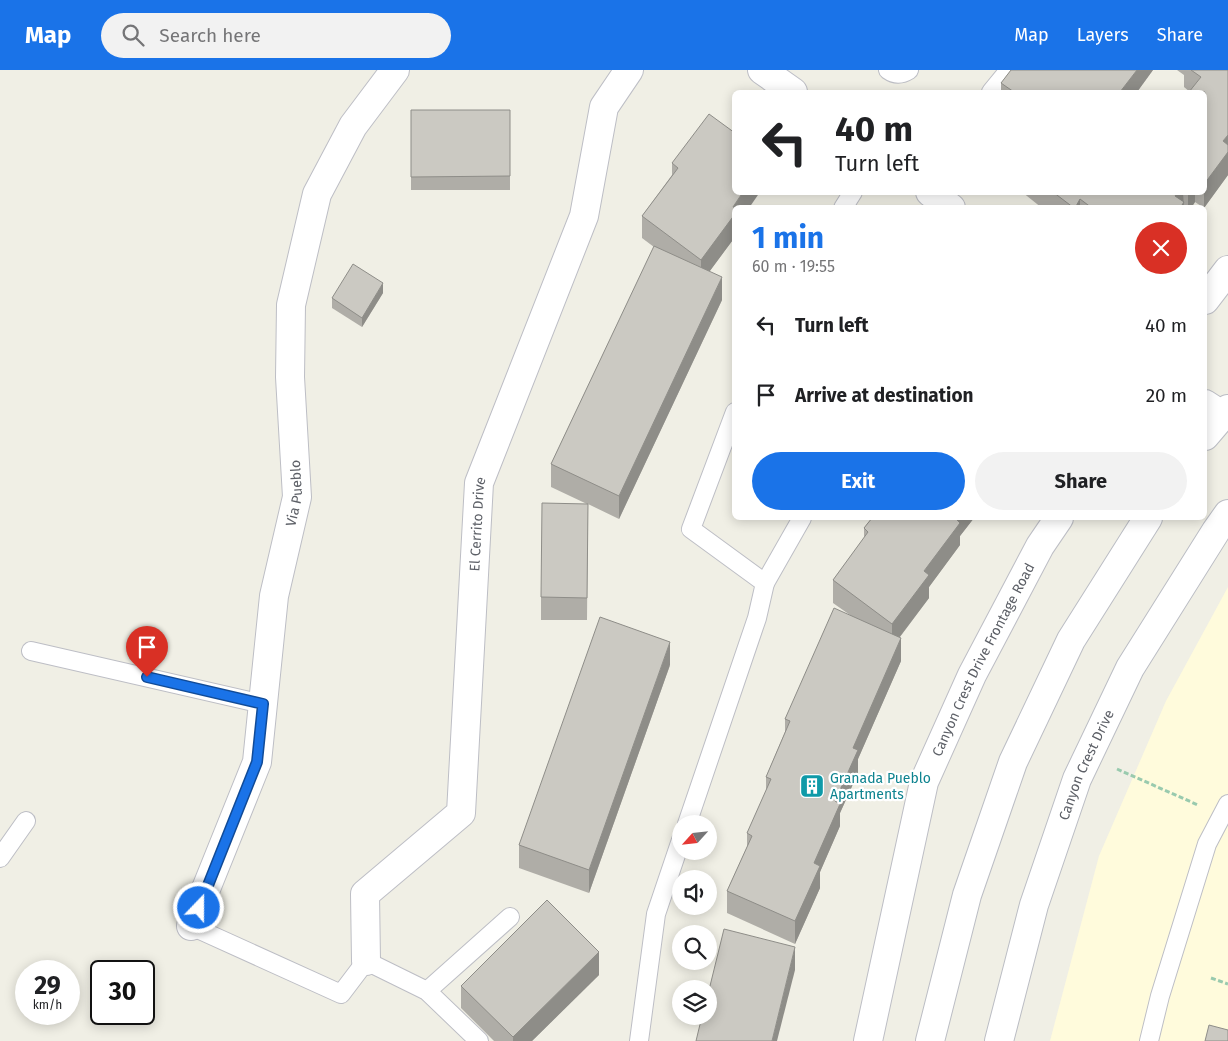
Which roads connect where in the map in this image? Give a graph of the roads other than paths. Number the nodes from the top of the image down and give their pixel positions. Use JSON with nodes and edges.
{"nodes":[{"id":1,"x":395,"y":70,"type":"edge"},
{"id":2,"x":629,"y":70,"type":"edge"},
{"id":3,"x":762,"y":70,"type":"edge"},
{"id":4,"x":888,"y":70,"type":"edge"},
{"id":5,"x":908,"y":70,"type":"edge"},
{"id":6,"x":1009,"y":70,"type":"edge"},
{"id":7,"x":790,"y":90,"type":"edge"},
{"id":8,"x":994,"y":90,"type":"edge"},
{"id":9,"x":934,"y":195,"type":"edge"},
{"id":10,"x":947,"y":205,"type":"edge"},
{"id":11,"x":1228,"y":270,"type":"edge"},
{"id":12,"x":1207,"y":297,"type":"edge"},
{"id":13,"x":1222,"y":415,"type":"edge"},
{"id":14,"x":732,"y":420,"type":"edge"},
{"id":15,"x":1207,"y":434,"type":"edge"},
{"id":16,"x":1228,"y":514,"type":"edge"},
{"id":17,"x":801,"y":520,"type":"edge"},
{"id":18,"x":1058,"y":520,"type":"edge"},
{"id":19,"x":1147,"y":520,"type":"edge"},
{"id":20,"x":766,"y":583,"type":"junction"},
{"id":21,"x":31,"y":651,"type":"dead end"},
{"id":22,"x":263,"y":704,"type":"junction"},
{"id":23,"x":1225,"y":810,"type":"edge"},
{"id":24,"x":690,"y":815,"type":"edge"},
{"id":25,"x":26,"y":821,"type":"dead end"},
{"id":26,"x":0,"y":858,"type":"edge"},
{"id":27,"x":674,"y":860,"type":"edge"},
{"id":28,"x":510,"y":917,"type":"dead end"},
{"id":29,"x":191,"y":926,"type":"joint"},
{"id":30,"x":366,"y":961,"type":"junction"},
{"id":31,"x":426,"y":991,"type":"junction"},
{"id":32,"x":479,"y":1041,"type":"edge"},
{"id":33,"x":639,"y":1041,"type":"edge"},
{"id":34,"x":868,"y":1041,"type":"edge"},
{"id":35,"x":930,"y":1041,"type":"edge"},
{"id":36,"x":999,"y":1041,"type":"edge"},
{"id":37,"x":1149,"y":1041,"type":"edge"}],
"edges":[{"from":1,"to":22,"type":"street","name":"Via Pueblo"},
{"from":2,"to":30,"type":"street","name":"El Cerrito Drive"},
{"from":3,"to":7,"type":"street"},
{"from":4,"to":5,"type":"lane"},
{"from":6,"to":8,"type":"lane"},
{"from":9,"to":10,"type":"street"},
{"from":11,"to":12,"type":"street"},
{"from":13,"to":15,"type":"street"},
{"from":14,"to":20,"type":"lane"},
{"from":16,"to":36,"type":"street","name":"Canyon Crest Drive"},
{"from":17,"to":20,"type":"lane"},
{"from":18,"to":34,"type":"street","name":"Canyon Crest Drive Frontage Road"},
{"from":19,"to":35,"type":"street"},
{"from":20,"to":24,"type":"lane"},
{"from":21,"to":22,"type":"lane"},
{"from":22,"to":29,"type":"street","name":"Via Pueblo"},
{"from":23,"to":37,"type":"lane"},
{"from":25,"to":26,"type":"lane"},
{"from":27,"to":33,"type":"lane"},
{"from":28,"to":31,"type":"lane"},
{"from":29,"to":30,"type":"lane"},
{"from":30,"to":31,"type":"lane"},
{"from":31,"to":32,"type":"lane"}]}
